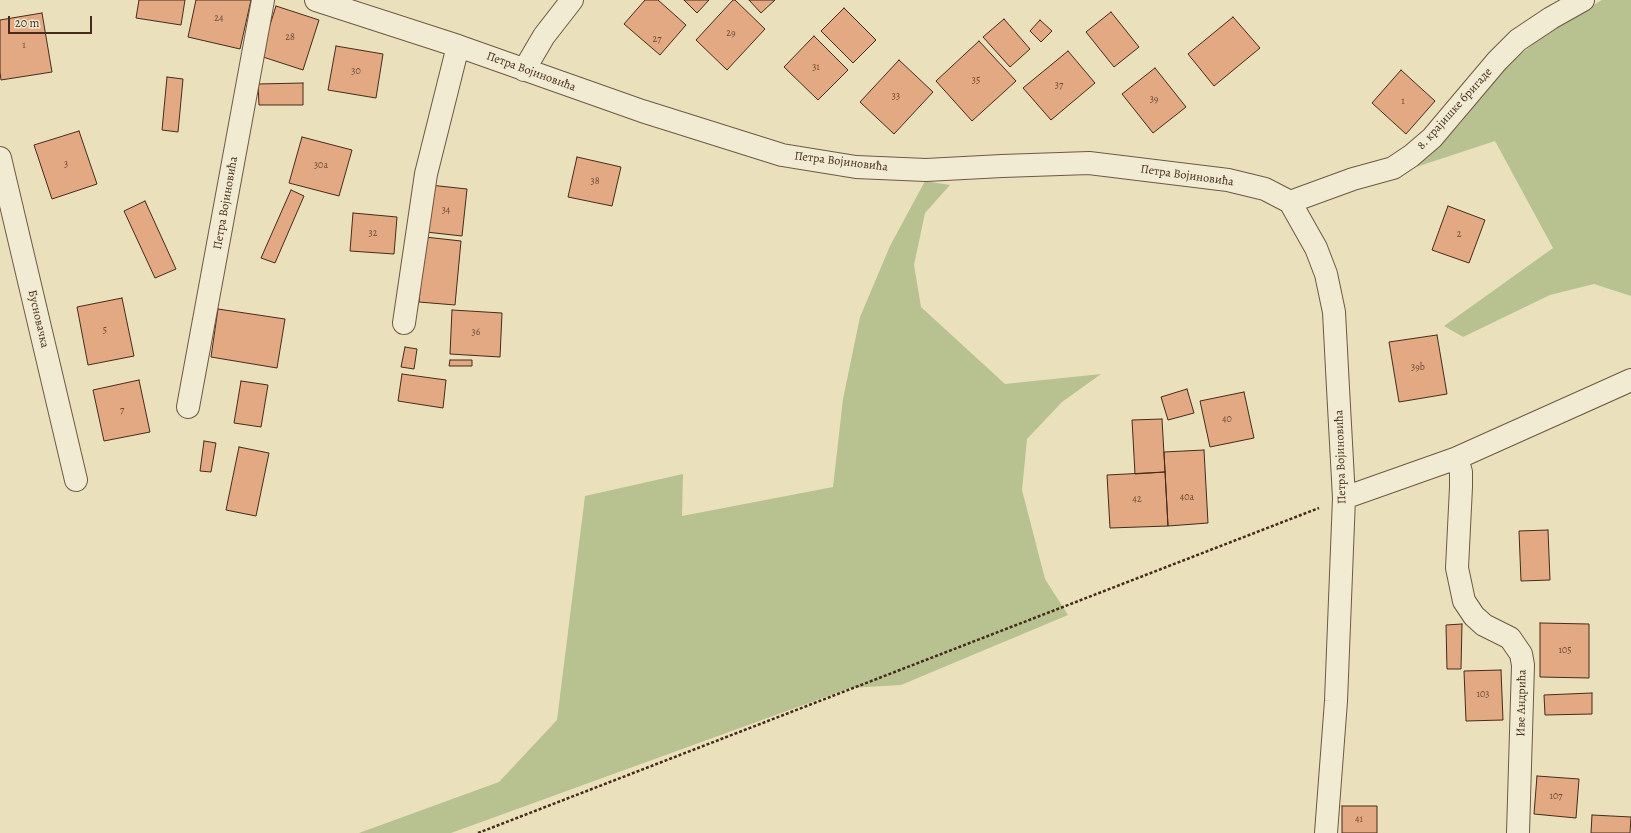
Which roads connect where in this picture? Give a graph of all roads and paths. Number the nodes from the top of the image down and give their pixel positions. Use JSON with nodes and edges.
{"nodes":[{"id":1,"x":264,"y":0,"type":"edge"},
{"id":2,"x":316,"y":0,"type":"edge"},
{"id":3,"x":572,"y":0,"type":"edge"},
{"id":4,"x":1583,"y":0,"type":"edge"},
{"id":5,"x":458,"y":46,"type":"junction"},
{"id":6,"x":524,"y":70,"type":"junction"},
{"id":7,"x":0,"y":158,"type":"edge"},
{"id":8,"x":1290,"y":202,"type":"junction"},
{"id":9,"x":404,"y":323,"type":"dead end"},
{"id":10,"x":1631,"y":380,"type":"edge"},
{"id":11,"x":188,"y":407,"type":"dead end"},
{"id":12,"x":1457,"y":458,"type":"junction"},
{"id":13,"x":76,"y":480,"type":"dead end"},
{"id":14,"x":1344,"y":498,"type":"junction"},
{"id":15,"x":478,"y":833,"type":"edge"},
{"id":16,"x":1326,"y":833,"type":"edge"},
{"id":17,"x":1518,"y":833,"type":"edge"}],
"edges":[{"from":1,"to":11,"type":"street","name":"Петра Војиновића"},
{"from":2,"to":5,"type":"street","name":"Петра Војиновића"},
{"from":3,"to":6,"type":"street"},
{"from":4,"to":8,"type":"street","name":"8. крајишке бригаде"},
{"from":5,"to":6,"type":"street","name":"Петра Војиновића"},
{"from":5,"to":9,"type":"street"},
{"from":6,"to":8,"type":"street","name":"Петра Војиновића"},
{"from":7,"to":13,"type":"street","name":"Бусновачка"},
{"from":8,"to":14,"type":"street","name":"Петра Војиновића"},
{"from":10,"to":12,"type":"street"},
{"from":12,"to":14,"type":"street"},
{"from":12,"to":17,"type":"street","name":"Иве Андрића"},
{"from":14,"to":15,"type":"path"},
{"from":14,"to":16,"type":"street","name":"Петра Војиновића"}]}
